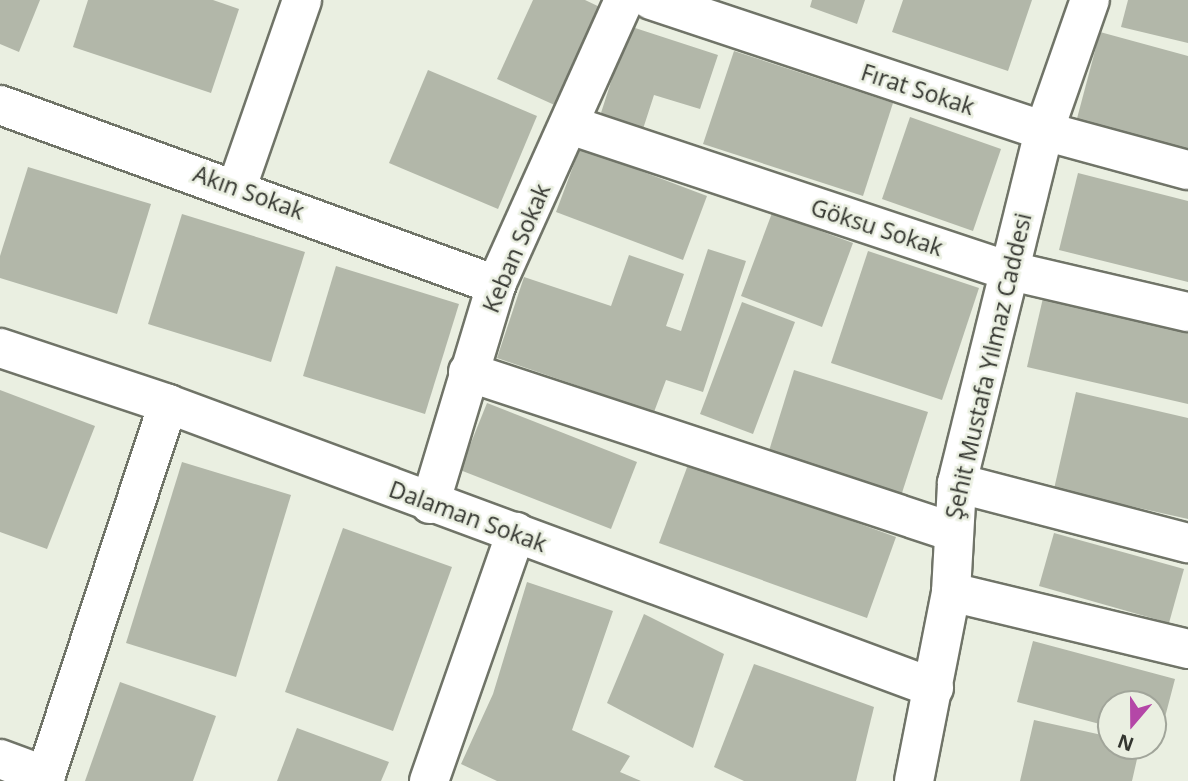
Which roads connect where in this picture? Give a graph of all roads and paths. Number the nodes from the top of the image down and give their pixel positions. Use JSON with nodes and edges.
{"nodes":[{"id":1,"x":302,"y":0,"type":"edge"},
{"id":2,"x":624,"y":0,"type":"edge"},
{"id":3,"x":650,"y":0,"type":"edge"},
{"id":4,"x":1090,"y":0,"type":"edge"},
{"id":5,"x":0,"y":105,"type":"edge"},
{"id":6,"x":570,"y":125,"type":"junction"},
{"id":7,"x":1044,"y":131,"type":"junction"},
{"id":8,"x":1188,"y":170,"type":"edge"},
{"id":9,"x":237,"y":187,"type":"junction"},
{"id":10,"x":1007,"y":270,"type":"junction"},
{"id":11,"x":496,"y":285,"type":"junction"},
{"id":12,"x":1188,"y":312,"type":"edge"},
{"id":13,"x":0,"y":348,"type":"edge"},
{"id":14,"x":468,"y":372,"type":"junction"},
{"id":15,"x":168,"y":404,"type":"junction"},
{"id":16,"x":957,"y":483,"type":"junction"},
{"id":17,"x":430,"y":504,"type":"junction"},
{"id":18,"x":950,"y":531,"type":"junction"},
{"id":19,"x":516,"y":532,"type":"junction"},
{"id":20,"x":1188,"y":543,"type":"edge"},
{"id":21,"x":951,"y":592,"type":"junction"},
{"id":22,"x":1188,"y":649,"type":"edge"},
{"id":23,"x":934,"y":688,"type":"junction"},
{"id":24,"x":0,"y":759,"type":"edge"},
{"id":25,"x":45,"y":779,"type":"edge"},
{"id":26,"x":434,"y":779,"type":"edge"},
{"id":27,"x":914,"y":781,"type":"edge"}],
"edges":[{"from":1,"to":9,"type":"street"},
{"from":2,"to":6,"type":"street","name":"Keban Sokak"},
{"from":3,"to":7,"type":"street","name":"Fırat Sokak"},
{"from":4,"to":7,"type":"street","name":"Şehit Mustafa Yılmaz Caddesi"},
{"from":5,"to":9,"type":"street","name":"Akın Sokak"},
{"from":6,"to":10,"type":"street","name":"Göksu Sokak"},
{"from":6,"to":11,"type":"street","name":"Keban Sokak"},
{"from":7,"to":8,"type":"street","name":"Fırat Sokak"},
{"from":7,"to":10,"type":"street","name":"Şehit Mustafa Yılmaz Caddesi"},
{"from":9,"to":11,"type":"street","name":"Akın Sokak"},
{"from":10,"to":12,"type":"street","name":"Göksu Sokak"},
{"from":10,"to":16,"type":"street","name":"Şehit Mustafa Yılmaz Caddesi"},
{"from":11,"to":14,"type":"street","name":"Keban Sokak"},
{"from":13,"to":15,"type":"street","name":"Dalaman Sokak"},
{"from":14,"to":17,"type":"street","name":"Keban Sokak"},
{"from":14,"to":18,"type":"street"},
{"from":15,"to":17,"type":"street","name":"Dalaman Sokak"},
{"from":15,"to":25,"type":"street"},
{"from":16,"to":18,"type":"street","name":"Şehit Mustafa Yılmaz Caddesi"},
{"from":16,"to":20,"type":"street"},
{"from":17,"to":19,"type":"street","name":"Dalaman Sokak"},
{"from":18,"to":21,"type":"street","name":"Şehit Mustafa Yılmaz Caddesi"},
{"from":19,"to":23,"type":"street","name":"Dalaman Sokak"},
{"from":19,"to":26,"type":"street"},
{"from":21,"to":22,"type":"street"},
{"from":21,"to":23,"type":"street","name":"Şehit Mustafa Yılmaz Caddesi"},
{"from":23,"to":27,"type":"street","name":"Şehit Mustafa Yılmaz Caddesi"},
{"from":24,"to":25,"type":"street"}]}
